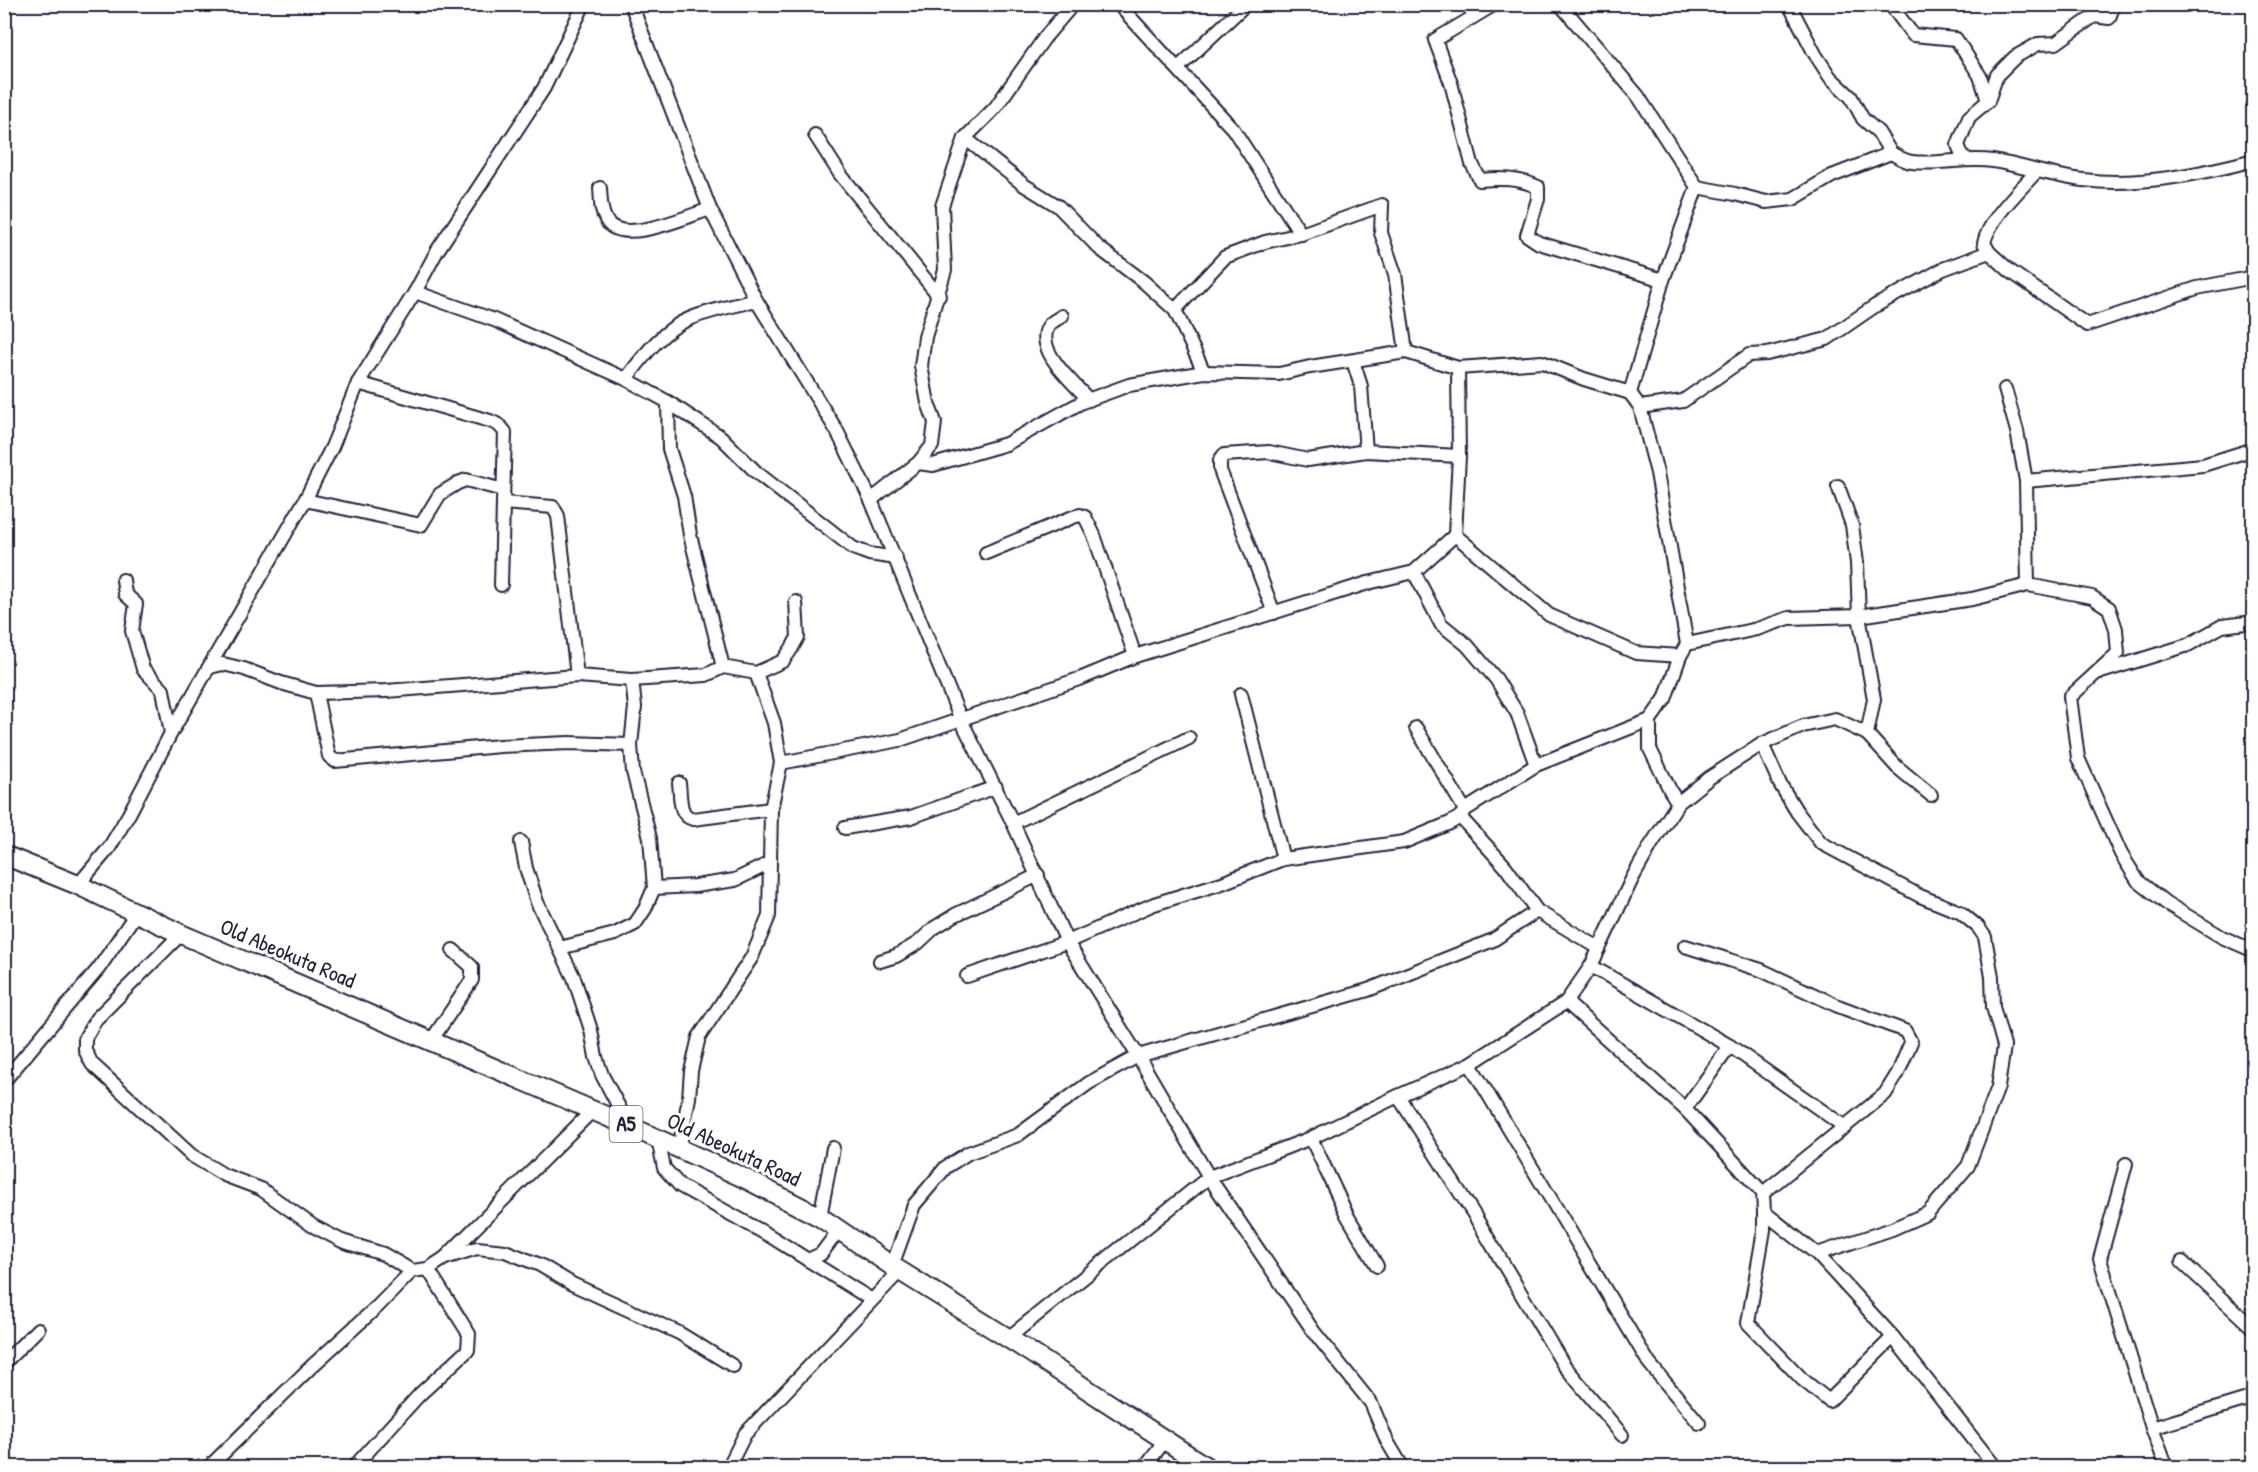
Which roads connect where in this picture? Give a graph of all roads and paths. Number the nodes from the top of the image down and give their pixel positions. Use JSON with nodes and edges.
{"nodes":[{"id":1,"x":584,"y":4,"type":"edge"},
{"id":2,"x":631,"y":4,"type":"edge"},
{"id":3,"x":1073,"y":4,"type":"edge"},
{"id":4,"x":1118,"y":4,"type":"edge"},
{"id":5,"x":1245,"y":4,"type":"edge"},
{"id":6,"x":1495,"y":4,"type":"edge"},
{"id":7,"x":1560,"y":4,"type":"edge"},
{"id":8,"x":1789,"y":4,"type":"edge"},
{"id":9,"x":1890,"y":4,"type":"edge"},
{"id":10,"x":2114,"y":4,"type":"edge"},
{"id":11,"x":1178,"y":68,"type":"junction"},
{"id":12,"x":1988,"y":101,"type":"junction"},
{"id":13,"x":815,"y":135,"type":"dead end"},
{"id":14,"x":965,"y":138,"type":"junction"},
{"id":15,"x":1891,"y":153,"type":"junction"},
{"id":16,"x":1964,"y":159,"type":"junction"},
{"id":17,"x":2253,"y":159,"type":"edge"},
{"id":18,"x":2036,"y":172,"type":"junction"},
{"id":19,"x":1698,"y":187,"type":"junction"},
{"id":20,"x":600,"y":188,"type":"dead end"},
{"id":21,"x":710,"y":209,"type":"junction"},
{"id":22,"x":1301,"y":234,"type":"junction"},
{"id":23,"x":1989,"y":252,"type":"junction"},
{"id":24,"x":2253,"y":277,"type":"edge"},
{"id":25,"x":1664,"y":280,"type":"junction"},
{"id":26,"x":415,"y":292,"type":"junction"},
{"id":27,"x":939,"y":296,"type":"junction"},
{"id":28,"x":756,"y":300,"type":"junction"},
{"id":29,"x":1175,"y":310,"type":"junction"},
{"id":30,"x":1062,"y":316,"type":"dead end"},
{"id":31,"x":1406,"y":352,"type":"junction"},
{"id":32,"x":1353,"y":361,"type":"junction"},
{"id":33,"x":1458,"y":368,"type":"junction"},
{"id":34,"x":1204,"y":372,"type":"junction"},
{"id":35,"x":626,"y":379,"type":"junction"},
{"id":36,"x":358,"y":383,"type":"junction"},
{"id":37,"x":2005,"y":390,"type":"dead end"},
{"id":38,"x":1630,"y":393,"type":"junction"},
{"id":39,"x":1089,"y":400,"type":"junction"},
{"id":40,"x":668,"y":402,"type":"junction"},
{"id":41,"x":1640,"y":407,"type":"junction"},
{"id":42,"x":2253,"y":449,"type":"edge"},
{"id":43,"x":1366,"y":451,"type":"junction"},
{"id":44,"x":1459,"y":456,"type":"junction"},
{"id":45,"x":918,"y":463,"type":"junction"},
{"id":46,"x":2026,"y":481,"type":"junction"},
{"id":47,"x":1838,"y":486,"type":"dead end"},
{"id":48,"x":502,"y":490,"type":"junction"},
{"id":49,"x":305,"y":500,"type":"junction"},
{"id":50,"x":871,"y":500,"type":"junction"},
{"id":51,"x":503,"y":503,"type":"junction"},
{"id":52,"x":1455,"y":535,"type":"junction"},
{"id":53,"x":986,"y":553,"type":"dead end"},
{"id":54,"x":896,"y":558,"type":"junction"},
{"id":55,"x":1414,"y":572,"type":"junction"},
{"id":56,"x":123,"y":580,"type":"dead end"},
{"id":57,"x":501,"y":585,"type":"dead end"},
{"id":58,"x":2028,"y":585,"type":"junction"},
{"id":59,"x":796,"y":602,"type":"dead end"},
{"id":60,"x":1274,"y":613,"type":"junction"},
{"id":61,"x":1858,"y":616,"type":"junction"},
{"id":62,"x":2253,"y":622,"type":"edge"},
{"id":63,"x":1687,"y":644,"type":"junction"},
{"id":64,"x":1135,"y":656,"type":"junction"},
{"id":65,"x":1680,"y":656,"type":"junction"},
{"id":66,"x":210,"y":667,"type":"junction"},
{"id":67,"x":723,"y":667,"type":"junction"},
{"id":68,"x":756,"y":673,"type":"junction"},
{"id":69,"x":2094,"y":674,"type":"junction"},
{"id":70,"x":577,"y":676,"type":"junction"},
{"id":71,"x":632,"y":680,"type":"junction"},
{"id":72,"x":316,"y":693,"type":"junction"},
{"id":73,"x":1241,"y":694,"type":"dead end"},
{"id":74,"x":961,"y":720,"type":"junction"},
{"id":75,"x":1650,"y":720,"type":"junction"},
{"id":76,"x":1416,"y":728,"type":"dead end"},
{"id":77,"x":171,"y":733,"type":"junction"},
{"id":78,"x":1867,"y":734,"type":"junction"},
{"id":79,"x":1189,"y":738,"type":"dead end"},
{"id":80,"x":1762,"y":744,"type":"junction"},
{"id":81,"x":631,"y":745,"type":"junction"},
{"id":82,"x":781,"y":763,"type":"junction"},
{"id":83,"x":1536,"y":765,"type":"junction"},
{"id":84,"x":679,"y":783,"type":"dead end"},
{"id":85,"x":996,"y":786,"type":"junction"},
{"id":86,"x":1931,"y":795,"type":"dead end"},
{"id":87,"x":1678,"y":803,"type":"junction"},
{"id":88,"x":771,"y":809,"type":"junction"},
{"id":89,"x":1462,"y":813,"type":"junction"},
{"id":90,"x":1013,"y":823,"type":"junction"},
{"id":91,"x":844,"y":828,"type":"dead end"},
{"id":92,"x":521,"y":842,"type":"dead end"},
{"id":93,"x":4,"y":855,"type":"edge"},
{"id":94,"x":1283,"y":860,"type":"junction"},
{"id":95,"x":770,"y":864,"type":"junction"},
{"id":96,"x":1038,"y":875,"type":"junction"},
{"id":97,"x":78,"y":885,"type":"junction"},
{"id":98,"x":654,"y":888,"type":"junction"},
{"id":99,"x":1537,"y":911,"type":"junction"},
{"id":100,"x":137,"y":912,"type":"junction"},
{"id":101,"x":181,"y":934,"type":"junction"},
{"id":102,"x":1067,"y":942,"type":"junction"},
{"id":103,"x":1685,"y":946,"type":"dead end"},
{"id":104,"x":560,"y":948,"type":"junction"},
{"id":105,"x":1599,"y":948,"type":"junction"},
{"id":106,"x":453,"y":950,"type":"dead end"},
{"id":107,"x":2253,"y":951,"type":"edge"},
{"id":108,"x":880,"y":961,"type":"dead end"},
{"id":109,"x":1591,"y":966,"type":"junction"},
{"id":110,"x":967,"y":976,"type":"dead end"},
{"id":111,"x":1566,"y":1002,"type":"junction"},
{"id":112,"x":431,"y":1041,"type":"junction"},
{"id":113,"x":1730,"y":1046,"type":"junction"},
{"id":114,"x":1138,"y":1056,"type":"junction"},
{"id":115,"x":1470,"y":1064,"type":"junction"},
{"id":116,"x":4,"y":1081,"type":"edge"},
{"id":117,"x":1398,"y":1096,"type":"junction"},
{"id":118,"x":1685,"y":1109,"type":"junction"},
{"id":119,"x":593,"y":1110,"type":"junction"},
{"id":120,"x":629,"y":1126,"type":"junction"},
{"id":121,"x":1845,"y":1127,"type":"junction"},
{"id":122,"x":1311,"y":1138,"type":"junction"},
{"id":123,"x":658,"y":1139,"type":"junction"},
{"id":124,"x":833,"y":1148,"type":"dead end"},
{"id":125,"x":679,"y":1149,"type":"junction"},
{"id":126,"x":2126,"y":1164,"type":"dead end"},
{"id":127,"x":1209,"y":1177,"type":"junction"},
{"id":128,"x":1763,"y":1193,"type":"junction"},
{"id":129,"x":1764,"y":1212,"type":"junction"},
{"id":130,"x":820,"y":1217,"type":"junction"},
{"id":131,"x":839,"y":1230,"type":"junction"},
{"id":132,"x":1817,"y":1254,"type":"junction"},
{"id":133,"x":445,"y":1258,"type":"junction"},
{"id":134,"x":808,"y":1260,"type":"junction"},
{"id":135,"x":2182,"y":1262,"type":"dead end"},
{"id":136,"x":1377,"y":1266,"type":"dead end"},
{"id":137,"x":428,"y":1269,"type":"junction"},
{"id":138,"x":896,"y":1269,"type":"junction"},
{"id":139,"x":411,"y":1271,"type":"junction"},
{"id":140,"x":872,"y":1300,"type":"junction"},
{"id":141,"x":38,"y":1329,"type":"dead end"},
{"id":142,"x":2253,"y":1329,"type":"edge"},
{"id":143,"x":1893,"y":1337,"type":"junction"},
{"id":144,"x":1008,"y":1338,"type":"junction"},
{"id":145,"x":4,"y":1364,"type":"edge"},
{"id":146,"x":733,"y":1366,"type":"dead end"},
{"id":147,"x":2253,"y":1397,"type":"edge"},
{"id":148,"x":1699,"y":1423,"type":"dead end"},
{"id":149,"x":2152,"y":1428,"type":"junction"},
{"id":150,"x":1622,"y":1435,"type":"dead end"},
{"id":151,"x":1165,"y":1440,"type":"junction"},
{"id":152,"x":208,"y":1467,"type":"edge"},
{"id":153,"x":353,"y":1467,"type":"edge"},
{"id":154,"x":728,"y":1467,"type":"edge"},
{"id":155,"x":1144,"y":1467,"type":"edge"},
{"id":156,"x":1208,"y":1467,"type":"edge"},
{"id":157,"x":1403,"y":1467,"type":"edge"},
{"id":158,"x":1996,"y":1467,"type":"edge"},
{"id":159,"x":2167,"y":1467,"type":"edge"}],
"edges":[{"from":1,"to":26,"type":"street"},
{"from":2,"to":21,"type":"street"},
{"from":3,"to":14,"type":"street"},
{"from":4,"to":11,"type":"street"},
{"from":5,"to":11,"type":"street"},
{"from":6,"to":25,"type":"street"},
{"from":7,"to":19,"type":"street"},
{"from":8,"to":15,"type":"street"},
{"from":9,"to":12,"type":"street"},
{"from":10,"to":12,"type":"street"},
{"from":11,"to":22,"type":"street"},
{"from":12,"to":16,"type":"street"},
{"from":13,"to":27,"type":"street"},
{"from":14,"to":27,"type":"street"},
{"from":14,"to":29,"type":"street"},
{"from":15,"to":16,"type":"street"},
{"from":15,"to":19,"type":"street"},
{"from":16,"to":18,"type":"street"},
{"from":17,"to":18,"type":"street"},
{"from":18,"to":23,"type":"street"},
{"from":19,"to":25,"type":"street"},
{"from":20,"to":21,"type":"street"},
{"from":21,"to":28,"type":"street"},
{"from":22,"to":29,"type":"street"},
{"from":22,"to":31,"type":"street"},
{"from":23,"to":24,"type":"street"},
{"from":23,"to":41,"type":"street"},
{"from":25,"to":38,"type":"street"},
{"from":26,"to":35,"type":"street"},
{"from":26,"to":36,"type":"street"},
{"from":27,"to":45,"type":"street"},
{"from":28,"to":35,"type":"street"},
{"from":28,"to":50,"type":"street"},
{"from":29,"to":34,"type":"street"},
{"from":30,"to":39,"type":"street"},
{"from":31,"to":32,"type":"street"},
{"from":31,"to":33,"type":"street"},
{"from":32,"to":34,"type":"street"},
{"from":32,"to":43,"type":"street"},
{"from":33,"to":38,"type":"street"},
{"from":33,"to":44,"type":"street"},
{"from":34,"to":39,"type":"street"},
{"from":35,"to":40,"type":"street"},
{"from":36,"to":48,"type":"street"},
{"from":36,"to":49,"type":"street"},
{"from":37,"to":46,"type":"street"},
{"from":38,"to":41,"type":"street"},
{"from":39,"to":45,"type":"street"},
{"from":40,"to":54,"type":"street"},
{"from":40,"to":67,"type":"street"},
{"from":41,"to":63,"type":"street"},
{"from":42,"to":46,"type":"street"},
{"from":43,"to":44,"type":"street"},
{"from":43,"to":60,"type":"street"},
{"from":44,"to":52,"type":"street"},
{"from":45,"to":50,"type":"street"},
{"from":46,"to":58,"type":"street"},
{"from":47,"to":61,"type":"street"},
{"from":48,"to":49,"type":"street"},
{"from":48,"to":51,"type":"street"},
{"from":49,"to":66,"type":"street"},
{"from":50,"to":54,"type":"street"},
{"from":51,"to":57,"type":"street"},
{"from":51,"to":70,"type":"street"},
{"from":52,"to":55,"type":"street"},
{"from":52,"to":65,"type":"street"},
{"from":53,"to":64,"type":"street"},
{"from":54,"to":74,"type":"street"},
{"from":55,"to":60,"type":"street"},
{"from":55,"to":83,"type":"street"},
{"from":56,"to":77,"type":"street"},
{"from":58,"to":61,"type":"street"},
{"from":58,"to":69,"type":"street"},
{"from":59,"to":68,"type":"street"},
{"from":60,"to":64,"type":"street"},
{"from":61,"to":63,"type":"street"},
{"from":61,"to":78,"type":"street"},
{"from":62,"to":69,"type":"street"},
{"from":63,"to":65,"type":"street"},
{"from":64,"to":74,"type":"street"},
{"from":65,"to":75,"type":"street"},
{"from":66,"to":72,"type":"street"},
{"from":66,"to":77,"type":"street"},
{"from":67,"to":68,"type":"street"},
{"from":67,"to":71,"type":"street"},
{"from":68,"to":82,"type":"street"},
{"from":69,"to":107,"type":"street"},
{"from":70,"to":71,"type":"street"},
{"from":70,"to":72,"type":"street"},
{"from":71,"to":81,"type":"street"},
{"from":72,"to":81,"type":"street"},
{"from":73,"to":94,"type":"street"},
{"from":74,"to":82,"type":"street"},
{"from":74,"to":85,"type":"street"},
{"from":75,"to":83,"type":"street"},
{"from":75,"to":87,"type":"street"},
{"from":76,"to":89,"type":"street"},
{"from":77,"to":97,"type":"street"},
{"from":78,"to":80,"type":"street"},
{"from":78,"to":86,"type":"street"},
{"from":79,"to":90,"type":"street"},
{"from":80,"to":87,"type":"street"},
{"from":80,"to":132,"type":"street"},
{"from":81,"to":98,"type":"street"},
{"from":82,"to":88,"type":"street"},
{"from":83,"to":89,"type":"street"},
{"from":84,"to":88,"type":"street"},
{"from":85,"to":90,"type":"street"},
{"from":85,"to":91,"type":"street"},
{"from":87,"to":105,"type":"street"},
{"from":88,"to":95,"type":"street"},
{"from":89,"to":94,"type":"street"},
{"from":89,"to":99,"type":"street"},
{"from":90,"to":96,"type":"street"},
{"from":92,"to":104,"type":"street"},
{"from":93,"to":97,"type":"highway","name":"Old Abeokuta Road","number":"A5"},
{"from":94,"to":102,"type":"street"},
{"from":95,"to":98,"type":"street"},
{"from":95,"to":125,"type":"street"},
{"from":96,"to":102,"type":"street"},
{"from":96,"to":108,"type":"street"},
{"from":97,"to":100,"type":"highway","name":"Old Abeokuta Road","number":"A5"},
{"from":98,"to":104,"type":"street"},
{"from":99,"to":105,"type":"street"},
{"from":99,"to":114,"type":"street"},
{"from":100,"to":101,"type":"highway","name":"Old Abeokuta Road","number":"A5"},
{"from":100,"to":116,"type":"street"},
{"from":101,"to":112,"type":"highway","name":"Old Abeokuta Road","number":"A5"},
{"from":101,"to":139,"type":"street"},
{"from":102,"to":110,"type":"street"},
{"from":102,"to":114,"type":"street"},
{"from":103,"to":121,"type":"street"},
{"from":104,"to":120,"type":"street"},
{"from":105,"to":109,"type":"street"},
{"from":106,"to":112,"type":"street"},
{"from":109,"to":111,"type":"street"},
{"from":109,"to":113,"type":"street"},
{"from":111,"to":115,"type":"street"},
{"from":111,"to":118,"type":"street"},
{"from":112,"to":119,"type":"highway","name":"Old Abeokuta Road","number":"A5"},
{"from":113,"to":118,"type":"street"},
{"from":113,"to":121,"type":"street"},
{"from":114,"to":127,"type":"street"},
{"from":114,"to":138,"type":"street"},
{"from":115,"to":117,"type":"street"},
{"from":115,"to":148,"type":"street"},
{"from":117,"to":122,"type":"street"},
{"from":117,"to":150,"type":"street"},
{"from":118,"to":128,"type":"street"},
{"from":119,"to":120,"type":"highway","name":"Old Abeokuta Road","number":"A5"},
{"from":119,"to":133,"type":"street"},
{"from":120,"to":123,"type":"highway","name":"Old Abeokuta Road","number":"A5"},
{"from":121,"to":128,"type":"street"},
{"from":122,"to":127,"type":"street"},
{"from":122,"to":136,"type":"street"},
{"from":123,"to":125,"type":"highway","name":"Old Abeokuta Road","number":"A5"},
{"from":123,"to":134,"type":"street"},
{"from":124,"to":130,"type":"street"},
{"from":125,"to":130,"type":"highway","name":"Old Abeokuta Road","number":"A5"},
{"from":126,"to":149,"type":"street"},
{"from":127,"to":144,"type":"street"},
{"from":127,"to":157,"type":"street"},
{"from":128,"to":129,"type":"street"},
{"from":129,"to":132,"type":"street"},
{"from":129,"to":143,"type":"street"},
{"from":130,"to":131,"type":"highway","name":"Old Abeokuta Road","number":"A5"},
{"from":131,"to":134,"type":"street"},
{"from":131,"to":138,"type":"highway","name":"Old Abeokuta Road","number":"A5"},
{"from":132,"to":143,"type":"street"},
{"from":133,"to":137,"type":"street"},
{"from":133,"to":146,"type":"street"},
{"from":134,"to":140,"type":"street"},
{"from":135,"to":142,"type":"street"},
{"from":137,"to":139,"type":"street"},
{"from":137,"to":153,"type":"street"},
{"from":138,"to":140,"type":"street"},
{"from":138,"to":144,"type":"highway","name":"Old Abeokuta Road","number":"A5"},
{"from":139,"to":152,"type":"street"},
{"from":140,"to":154,"type":"street"},
{"from":141,"to":145,"type":"street"},
{"from":143,"to":158,"type":"street"},
{"from":144,"to":151,"type":"highway","name":"Old Abeokuta Road","number":"A5"},
{"from":147,"to":149,"type":"street"},
{"from":149,"to":159,"type":"street"},
{"from":151,"to":155,"type":"street"},
{"from":151,"to":156,"type":"highway","name":"Old Abeokuta Road","number":"A5"}]}
